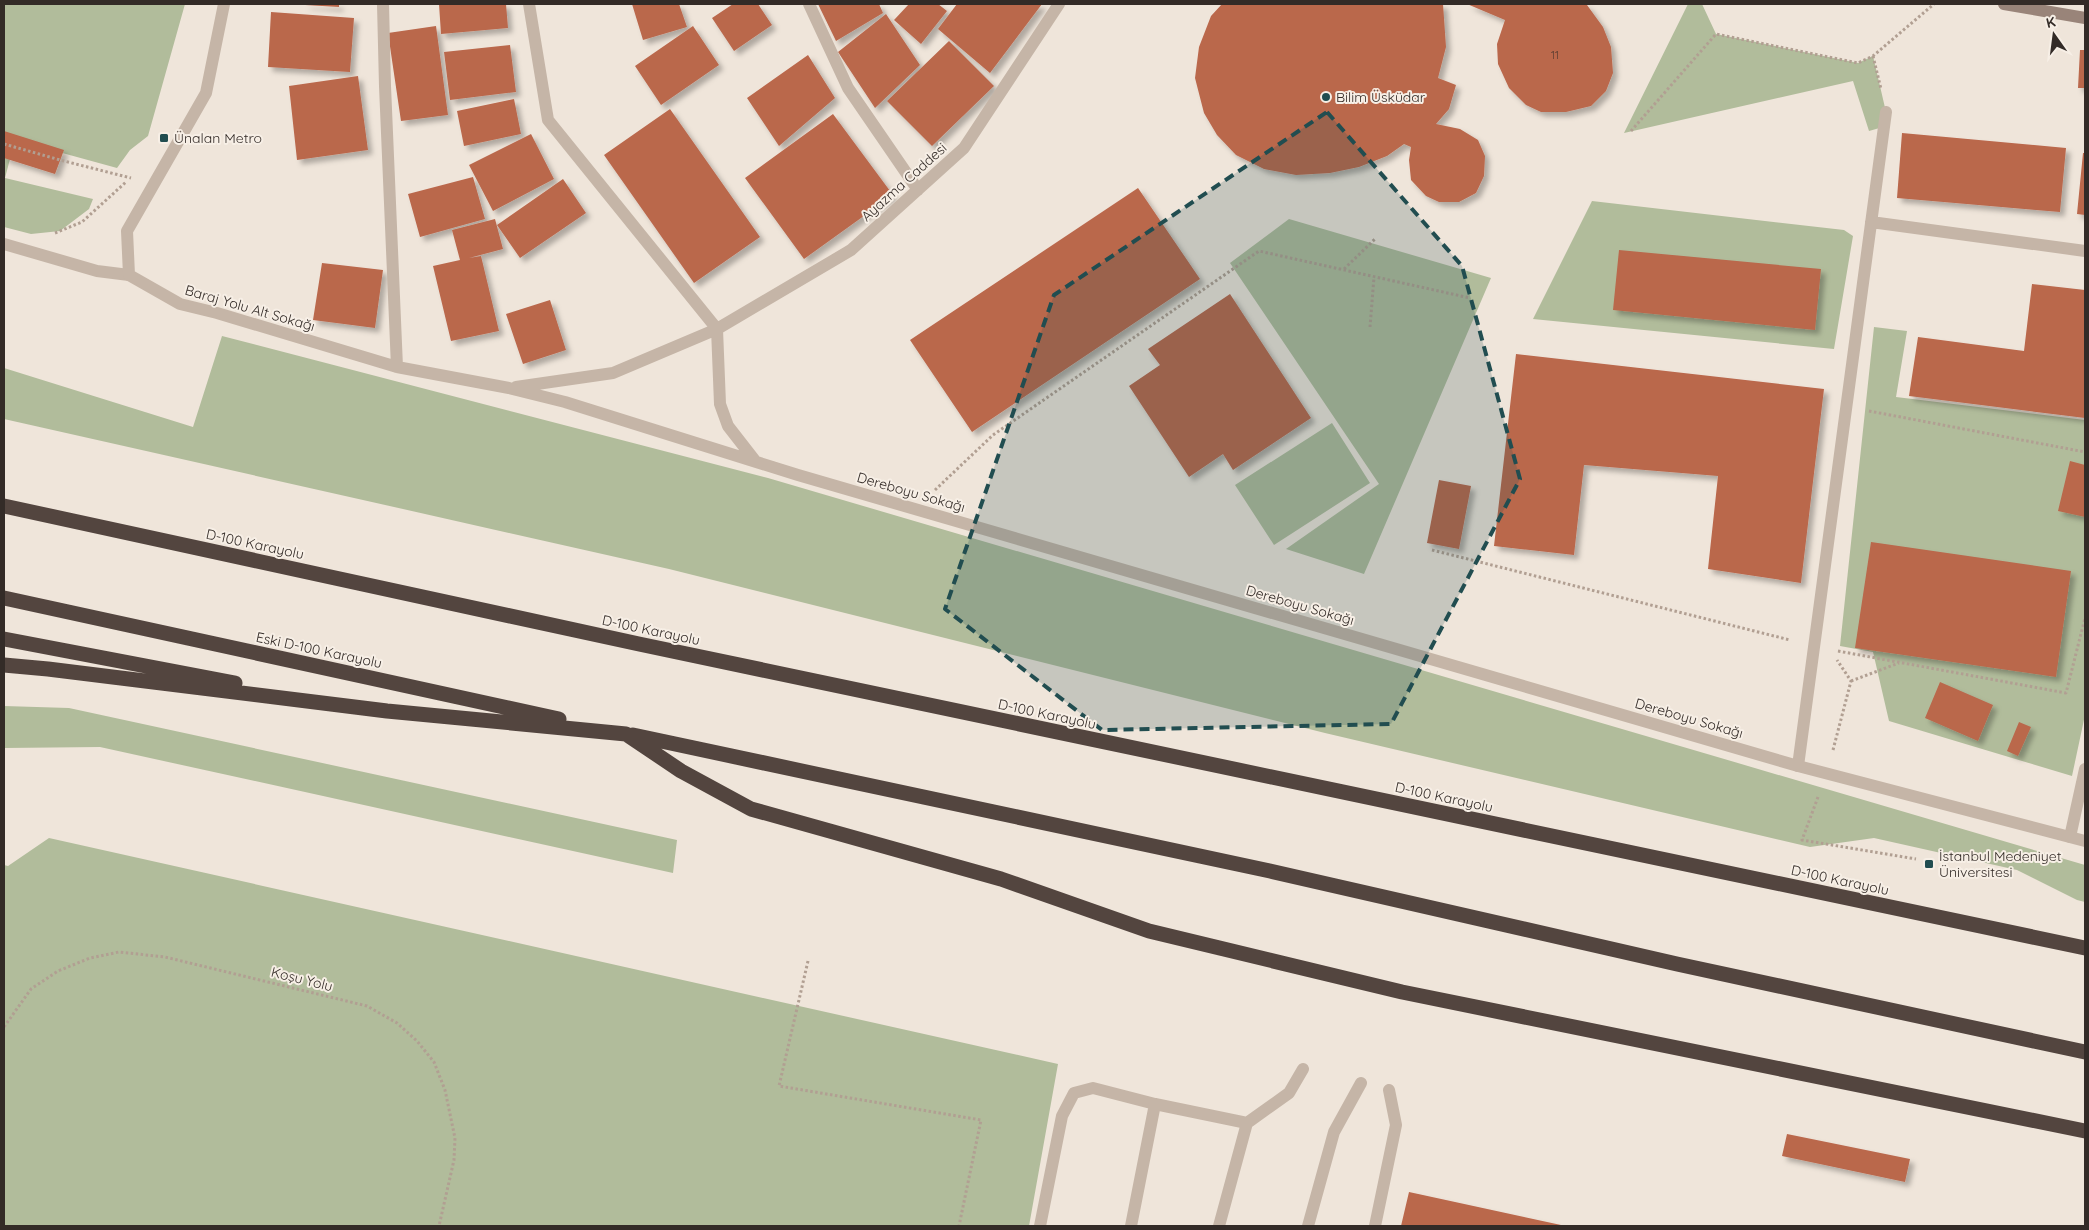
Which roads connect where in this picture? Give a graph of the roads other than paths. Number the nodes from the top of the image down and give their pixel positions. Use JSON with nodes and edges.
{"nodes":[{"id":1,"x":224,"y":4,"type":"edge"},
{"id":2,"x":384,"y":4,"type":"edge"},
{"id":3,"x":529,"y":4,"type":"edge"},
{"id":4,"x":809,"y":4,"type":"edge"},
{"id":5,"x":1059,"y":4,"type":"edge"},
{"id":6,"x":2004,"y":4,"type":"edge"},
{"id":7,"x":2085,"y":18,"type":"edge"},
{"id":8,"x":1886,"y":112,"type":"road end"},
{"id":9,"x":918,"y":190,"type":"junction"},
{"id":10,"x":1871,"y":222,"type":"junction"},
{"id":11,"x":4,"y":244,"type":"edge"},
{"id":12,"x":2085,"y":251,"type":"edge"},
{"id":13,"x":129,"y":275,"type":"junction"},
{"id":14,"x":717,"y":329,"type":"junction"},
{"id":15,"x":397,"y":367,"type":"junction"},
{"id":16,"x":509,"y":388,"type":"junction"},
{"id":17,"x":756,"y":462,"type":"junction"},
{"id":18,"x":4,"y":506,"type":"edge"},
{"id":19,"x":4,"y":598,"type":"edge"},
{"id":20,"x":4,"y":640,"type":"edge"},
{"id":21,"x":4,"y":665,"type":"edge"},
{"id":22,"x":387,"y":711,"type":"junction"},
{"id":23,"x":626,"y":734,"type":"junction"},
{"id":24,"x":1798,"y":766,"type":"junction"},
{"id":25,"x":2085,"y":769,"type":"edge"},
{"id":26,"x":2070,"y":837,"type":"junction"},
{"id":27,"x":2085,"y":841,"type":"edge"},
{"id":28,"x":2085,"y":948,"type":"edge"},
{"id":29,"x":2085,"y":1052,"type":"edge"},
{"id":30,"x":1303,"y":1068,"type":"dead end"},
{"id":31,"x":1361,"y":1083,"type":"dead end"},
{"id":32,"x":1389,"y":1090,"type":"dead end"},
{"id":33,"x":1155,"y":1104,"type":"junction"},
{"id":34,"x":1247,"y":1123,"type":"junction"},
{"id":35,"x":2085,"y":1131,"type":"edge"},
{"id":36,"x":1040,"y":1226,"type":"edge"},
{"id":37,"x":1131,"y":1226,"type":"edge"},
{"id":38,"x":1219,"y":1226,"type":"edge"},
{"id":39,"x":1308,"y":1226,"type":"edge"},
{"id":40,"x":1375,"y":1226,"type":"edge"}],
"edges":[{"from":1,"to":13,"type":"street"},
{"from":2,"to":15,"type":"street"},
{"from":3,"to":14,"type":"street"},
{"from":4,"to":9,"type":"street"},
{"from":5,"to":9,"type":"street","name":"Ayazma Caddesi"},
{"from":6,"to":7,"type":"street"},
{"from":8,"to":10,"type":"street"},
{"from":9,"to":14,"type":"street","name":"Ayazma Caddesi"},
{"from":10,"to":12,"type":"street"},
{"from":10,"to":24,"type":"street"},
{"from":11,"to":13,"type":"street"},
{"from":13,"to":15,"type":"street","name":"Baraj Yolu Alt Sokağı"},
{"from":14,"to":16,"type":"street","name":"Ayazma Caddesi"},
{"from":14,"to":17,"type":"street"},
{"from":15,"to":16,"type":"street","name":"Baraj Yolu Alt Sokağı"},
{"from":16,"to":17,"type":"street","name":"Dereboyu Sokağı"},
{"from":17,"to":24,"type":"street","name":"Dereboyu Sokağı"},
{"from":18,"to":28,"type":"highway","name":"D-100 Karayolu"},
{"from":19,"to":23,"type":"highway","name":"Eski D-100 Karayolu"},
{"from":20,"to":22,"type":"highway"},
{"from":21,"to":22,"type":"highway"},
{"from":22,"to":23,"type":"highway"},
{"from":23,"to":29,"type":"highway"},
{"from":23,"to":35,"type":"highway"},
{"from":24,"to":26,"type":"street","name":"Dereboyu Sokağı"},
{"from":25,"to":26,"type":"street"},
{"from":26,"to":27,"type":"street","name":"Dereboyu Sokağı"},
{"from":30,"to":34,"type":"street"},
{"from":31,"to":39,"type":"street"},
{"from":32,"to":40,"type":"street"},
{"from":33,"to":34,"type":"street"},
{"from":33,"to":36,"type":"street"},
{"from":33,"to":37,"type":"street"},
{"from":34,"to":38,"type":"street"}]}
